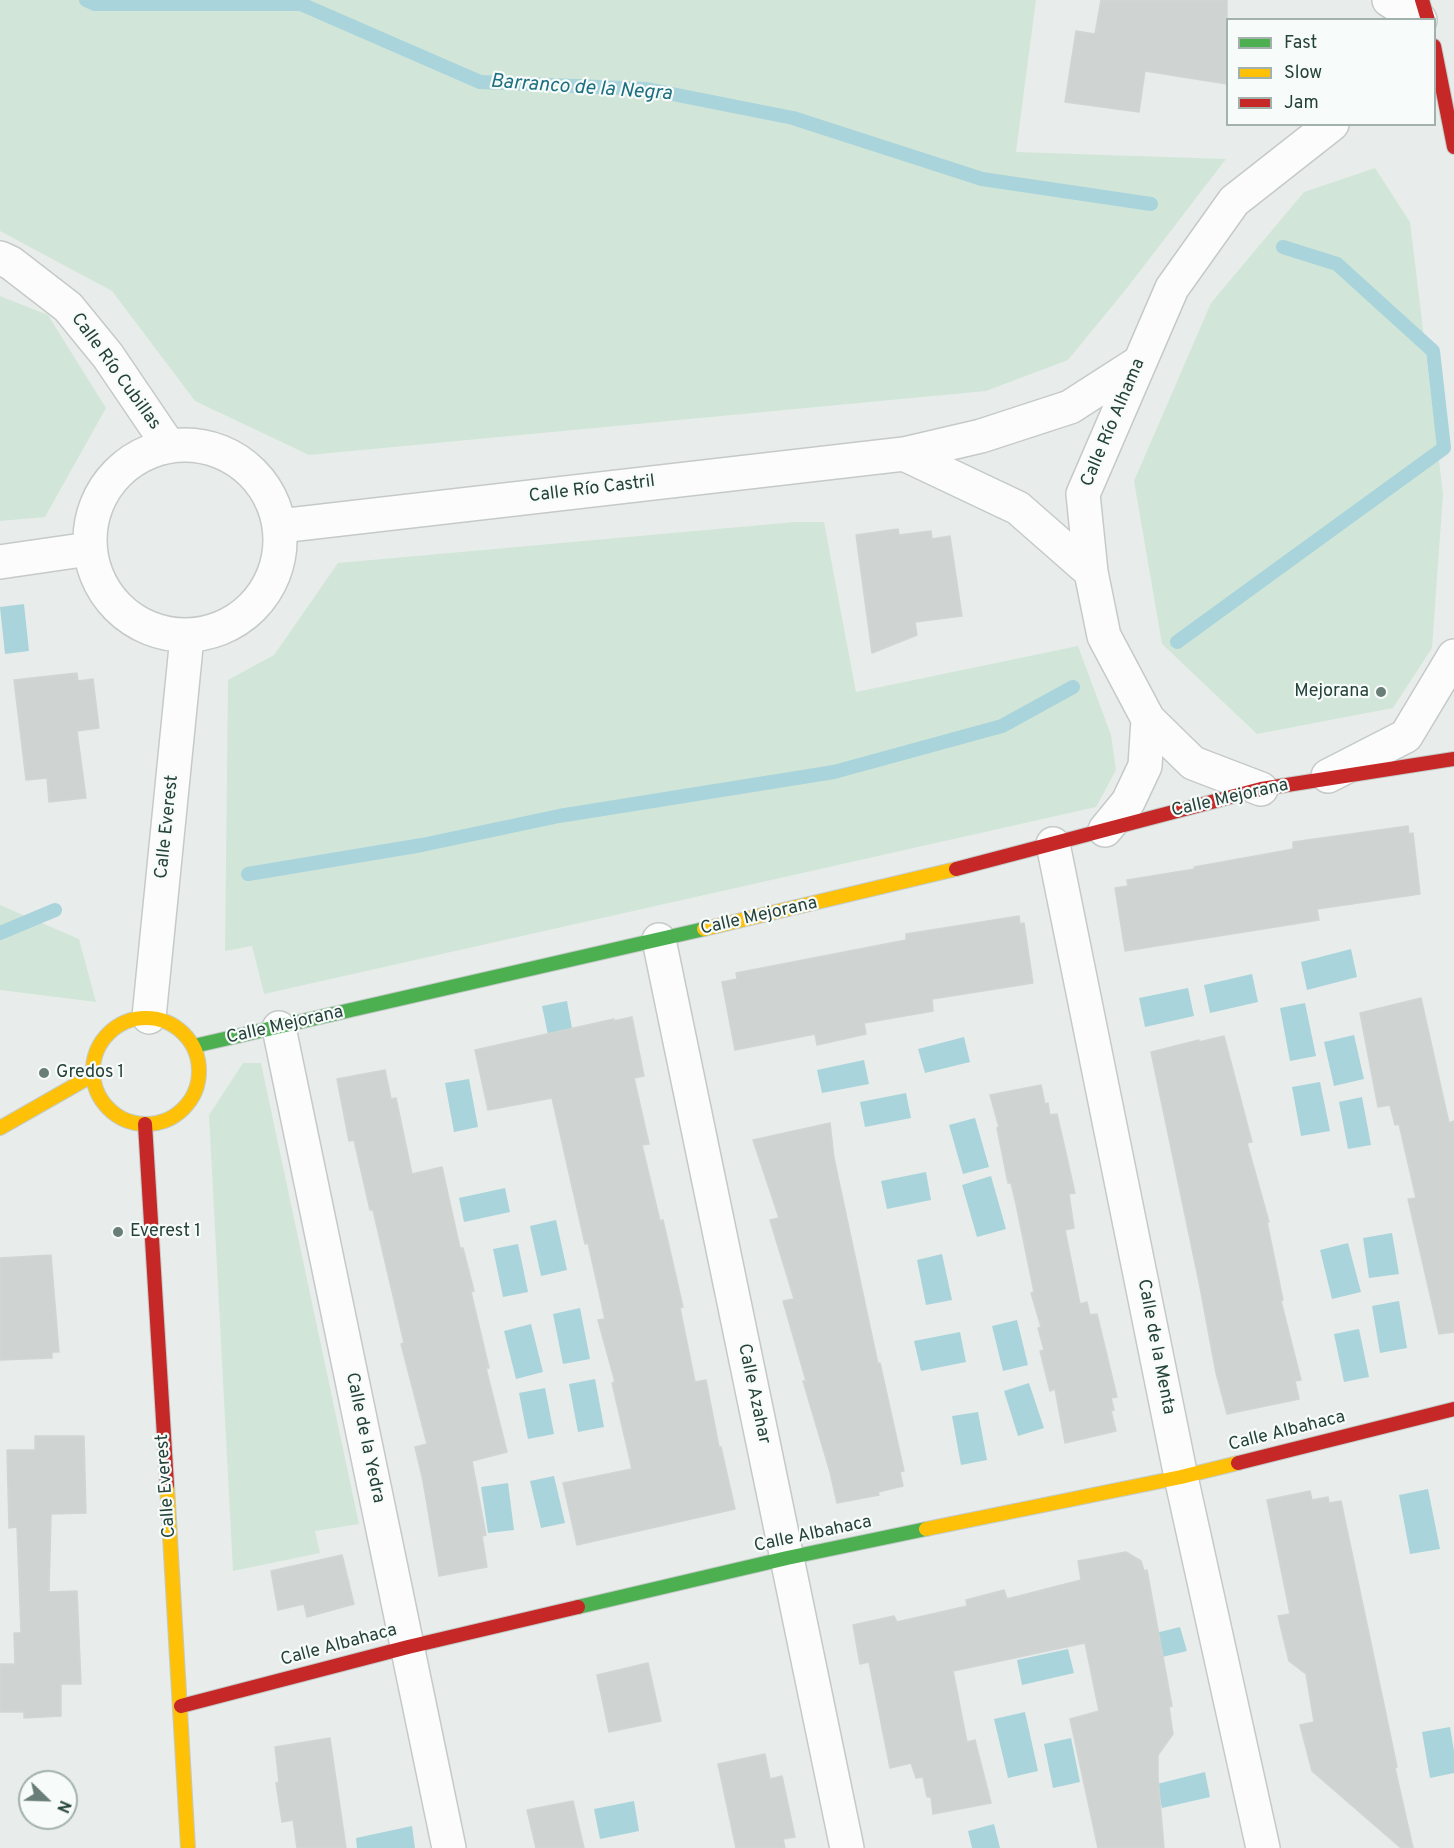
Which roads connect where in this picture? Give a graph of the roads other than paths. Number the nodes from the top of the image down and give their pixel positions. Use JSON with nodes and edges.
{"nodes":[{"id":1,"x":1389,"y":0,"type":"edge"},
{"id":2,"x":1422,"y":0,"type":"edge"},
{"id":3,"x":1417,"y":18,"type":"edge"},
{"id":4,"x":1427,"y":18,"type":"edge"},
{"id":5,"x":1437,"y":66,"type":"edge"},
{"id":6,"x":1329,"y":126,"type":"edge"},
{"id":7,"x":1454,"y":147,"type":"edge"},
{"id":8,"x":0,"y":258,"type":"edge"},
{"id":9,"x":1140,"y":363,"type":"junction"},
{"id":10,"x":169,"y":446,"type":"junction"},
{"id":11,"x":904,"y":454,"type":"junction"},
{"id":12,"x":280,"y":526,"type":"junction"},
{"id":13,"x":89,"y":549,"type":"junction"},
{"id":14,"x":0,"y":562,"type":"edge"},
{"id":15,"x":1091,"y":572,"type":"junction"},
{"id":16,"x":187,"y":637,"type":"junction"},
{"id":17,"x":1454,"y":656,"type":"edge"},
{"id":18,"x":1148,"y":719,"type":"junction"},
{"id":19,"x":1454,"y":759,"type":"edge"},
{"id":20,"x":1321,"y":779,"type":"junction"},
{"id":21,"x":1261,"y":789,"type":"junction"},
{"id":22,"x":1105,"y":830,"type":"junction"},
{"id":23,"x":1053,"y":844,"type":"junction"},
{"id":24,"x":659,"y":940,"type":"junction"},
{"id":25,"x":149,"y":1017,"type":"junction"},
{"id":26,"x":279,"y":1028,"type":"junction"},
{"id":27,"x":194,"y":1047,"type":"junction"},
{"id":28,"x":93,"y":1075,"type":"junction"},
{"id":29,"x":145,"y":1124,"type":"junction"},
{"id":30,"x":0,"y":1128,"type":"edge"},
{"id":31,"x":1454,"y":1409,"type":"edge"},
{"id":32,"x":1181,"y":1477,"type":"junction"},
{"id":33,"x":787,"y":1558,"type":"junction"},
{"id":34,"x":408,"y":1647,"type":"junction"},
{"id":35,"x":181,"y":1706,"type":"junction"},
{"id":36,"x":188,"y":1848,"type":"edge"},
{"id":37,"x":449,"y":1848,"type":"edge"},
{"id":38,"x":847,"y":1848,"type":"edge"},
{"id":39,"x":1263,"y":1848,"type":"edge"}],
"edges":[{"from":1,"to":3,"type":"street"},
{"from":2,"to":4,"type":"street"},
{"from":5,"to":7,"type":"street"},
{"from":6,"to":9,"type":"street","name":"Calle Río Alhama"},
{"from":8,"to":10,"type":"street","name":"Calle Río Cubillas"},
{"from":9,"to":11,"type":"street","name":"Calle Río Castril"},
{"from":9,"to":15,"type":"street","name":"Calle Río Alhama"},
{"from":10,"to":12,"type":"street"},
{"from":10,"to":13,"type":"street"},
{"from":11,"to":12,"type":"street","name":"Calle Río Castril"},
{"from":11,"to":15,"type":"street"},
{"from":12,"to":16,"type":"street"},
{"from":13,"to":14,"type":"street"},
{"from":13,"to":16,"type":"street"},
{"from":15,"to":18,"type":"street","name":"Calle Río Alhama"},
{"from":16,"to":25,"type":"street","name":"Calle Everest"},
{"from":17,"to":20,"type":"street","name":"Calle Mejorana"},
{"from":18,"to":21,"type":"street","name":"Calle Río Alhama"},
{"from":18,"to":22,"type":"street"},
{"from":19,"to":20,"type":"street","name":"Calle Mejorana"},
{"from":20,"to":21,"type":"street","name":"Calle Mejorana"},
{"from":21,"to":22,"type":"street","name":"Calle Mejorana"},
{"from":22,"to":23,"type":"street","name":"Calle Mejorana"},
{"from":23,"to":24,"type":"street","name":"Calle Mejorana"},
{"from":23,"to":32,"type":"street","name":"Calle de la Menta"},
{"from":24,"to":26,"type":"street","name":"Calle Mejorana"},
{"from":24,"to":33,"type":"street","name":"Calle Azahar"},
{"from":25,"to":27,"type":"street"},
{"from":25,"to":28,"type":"street"},
{"from":26,"to":27,"type":"street","name":"Calle Mejorana"},
{"from":26,"to":34,"type":"street","name":"Calle de la Yedra"},
{"from":27,"to":29,"type":"street"},
{"from":28,"to":29,"type":"street"},
{"from":28,"to":30,"type":"street"},
{"from":29,"to":35,"type":"street","name":"Calle Everest"},
{"from":31,"to":32,"type":"street","name":"Calle Albahaca"},
{"from":32,"to":33,"type":"street","name":"Calle Albahaca"},
{"from":32,"to":39,"type":"street","name":"Calle de la Menta"},
{"from":33,"to":34,"type":"street","name":"Calle Albahaca"},
{"from":33,"to":38,"type":"street","name":"Calle Azahar"},
{"from":34,"to":35,"type":"street","name":"Calle Albahaca"},
{"from":34,"to":37,"type":"street","name":"Calle de la Yedra"},
{"from":35,"to":36,"type":"street","name":"Calle Everest"}]}
